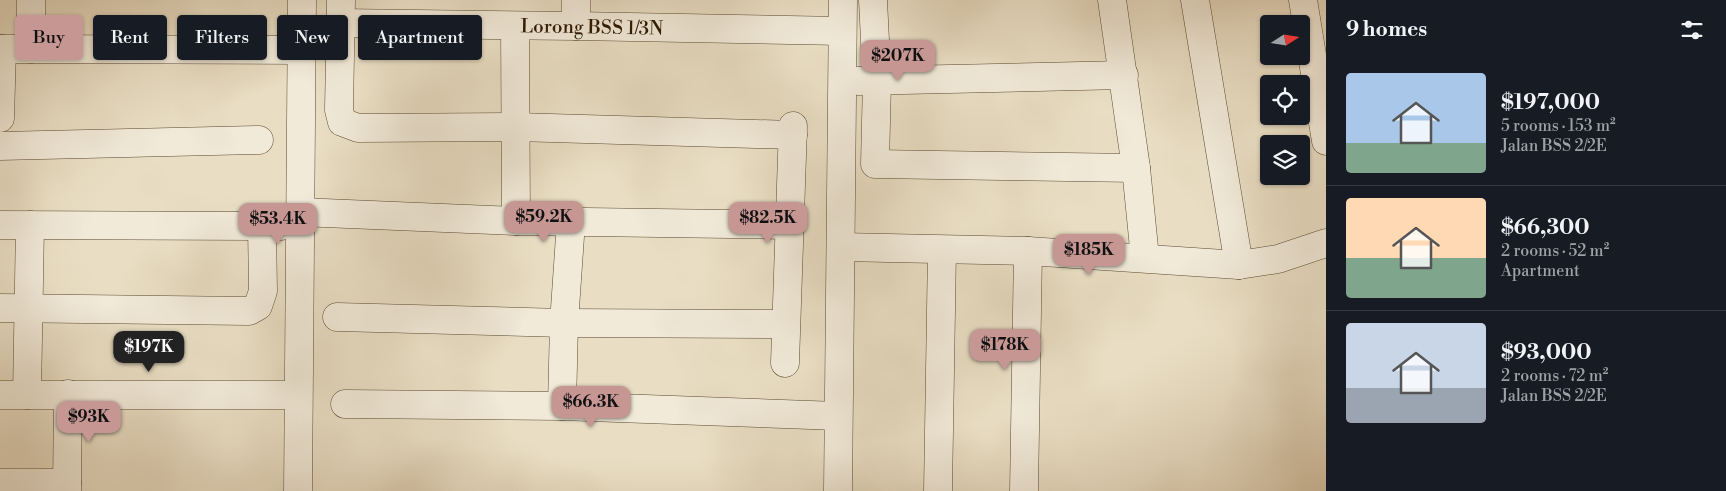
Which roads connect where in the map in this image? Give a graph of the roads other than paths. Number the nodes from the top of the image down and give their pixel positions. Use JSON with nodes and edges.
{"nodes":[{"id":1,"x":31,"y":0,"type":"edge"},
{"id":2,"x":302,"y":0,"type":"edge"},
{"id":3,"x":843,"y":0,"type":"edge"},
{"id":4,"x":873,"y":0,"type":"edge"},
{"id":5,"x":1112,"y":0,"type":"edge"},
{"id":6,"x":1195,"y":0,"type":"edge"},
{"id":7,"x":1303,"y":0,"type":"edge"},
{"id":8,"x":341,"y":11,"type":"edge"},
{"id":9,"x":576,"y":13,"type":"edge"},
{"id":10,"x":31,"y":15,"type":"edge"},
{"id":11,"x":302,"y":15,"type":"edge"},
{"id":12,"x":515,"y":26,"type":"junction"},
{"id":13,"x":842,"y":31,"type":"junction"},
{"id":14,"x":1,"y":49,"type":"edge"},
{"id":15,"x":15,"y":49,"type":"edge"},
{"id":16,"x":83,"y":49,"type":"edge"},
{"id":17,"x":277,"y":50,"type":"edge"},
{"id":18,"x":301,"y":60,"type":"edge"},
{"id":19,"x":1124,"y":75,"type":"junction"},
{"id":20,"x":842,"y":81,"type":"junction"},
{"id":21,"x":877,"y":81,"type":"junction"},
{"id":22,"x":0,"y":118,"type":"edge"},
{"id":23,"x":516,"y":127,"type":"junction"},
{"id":24,"x":258,"y":140,"type":"dead end"},
{"id":25,"x":1326,"y":141,"type":"edge"},
{"id":26,"x":0,"y":146,"type":"edge"},
{"id":27,"x":1136,"y":168,"type":"junction"},
{"id":28,"x":300,"y":219,"type":"junction"},
{"id":29,"x":516,"y":221,"type":"junction"},
{"id":30,"x":571,"y":222,"type":"junction"},
{"id":31,"x":0,"y":225,"type":"edge"},
{"id":32,"x":30,"y":225,"type":"junction"},
{"id":33,"x":791,"y":225,"type":"junction"},
{"id":34,"x":262,"y":226,"type":"junction"},
{"id":35,"x":1326,"y":243,"type":"edge"},
{"id":36,"x":841,"y":247,"type":"junction"},
{"id":37,"x":942,"y":250,"type":"junction"},
{"id":38,"x":1028,"y":251,"type":"junction"},
{"id":39,"x":1145,"y":258,"type":"junction"},
{"id":40,"x":1239,"y":265,"type":"junction"},
{"id":41,"x":28,"y":307,"type":"junction"},
{"id":42,"x":0,"y":308,"type":"edge"},
{"id":43,"x":337,"y":317,"type":"dead end"},
{"id":44,"x":564,"y":323,"type":"junction"},
{"id":45,"x":785,"y":324,"type":"junction"},
{"id":46,"x":785,"y":362,"type":"dead end"},
{"id":47,"x":68,"y":394,"type":"junction"},
{"id":48,"x":298,"y":394,"type":"junction"},
{"id":49,"x":0,"y":395,"type":"edge"},
{"id":50,"x":27,"y":395,"type":"junction"},
{"id":51,"x":345,"y":404,"type":"dead end"},
{"id":52,"x":562,"y":406,"type":"junction"},
{"id":53,"x":838,"y":416,"type":"junction"},
{"id":54,"x":0,"y":483,"type":"edge"},
{"id":55,"x":67,"y":487,"type":"edge"},
{"id":56,"x":298,"y":491,"type":"edge"},
{"id":57,"x":838,"y":491,"type":"edge"},
{"id":58,"x":938,"y":491,"type":"edge"},
{"id":59,"x":1024,"y":491,"type":"edge"}],
"edges":[{"from":1,"to":10,"type":"street"},
{"from":2,"to":11,"type":"street"},
{"from":3,"to":13,"type":"street"},
{"from":4,"to":21,"type":"street"},
{"from":5,"to":19,"type":"street"},
{"from":6,"to":40,"type":"street"},
{"from":7,"to":25,"type":"street"},
{"from":8,"to":12,"type":"street","name":"Lorong BSS 1/3N"},
{"from":8,"to":23,"type":"street"},
{"from":9,"to":12,"type":"street","name":"Lorong BSS 1/3N"},
{"from":9,"to":13,"type":"street","name":"Lorong BSS 1/3N"},
{"from":12,"to":23,"type":"street"},
{"from":13,"to":20,"type":"street"},
{"from":14,"to":15,"type":"street"},
{"from":14,"to":22,"type":"street"},
{"from":16,"to":17,"type":"street"},
{"from":18,"to":28,"type":"street"},
{"from":19,"to":21,"type":"street"},
{"from":19,"to":27,"type":"street"},
{"from":20,"to":21,"type":"street"},
{"from":20,"to":36,"type":"street"},
{"from":21,"to":27,"type":"street"},
{"from":23,"to":29,"type":"street"},
{"from":23,"to":33,"type":"street"},
{"from":24,"to":26,"type":"street"},
{"from":27,"to":39,"type":"street"},
{"from":28,"to":29,"type":"street"},
{"from":28,"to":34,"type":"street"},
{"from":28,"to":48,"type":"street"},
{"from":29,"to":30,"type":"street"},
{"from":30,"to":33,"type":"street"},
{"from":30,"to":44,"type":"street"},
{"from":31,"to":32,"type":"street"},
{"from":32,"to":34,"type":"street"},
{"from":32,"to":41,"type":"street"},
{"from":33,"to":45,"type":"street"},
{"from":34,"to":41,"type":"street"},
{"from":35,"to":40,"type":"street"},
{"from":36,"to":37,"type":"street"},
{"from":36,"to":53,"type":"street"},
{"from":37,"to":38,"type":"street"},
{"from":37,"to":58,"type":"street"},
{"from":38,"to":39,"type":"street"},
{"from":38,"to":59,"type":"street"},
{"from":39,"to":40,"type":"street"},
{"from":41,"to":42,"type":"street"},
{"from":41,"to":50,"type":"street"},
{"from":43,"to":44,"type":"street"},
{"from":44,"to":45,"type":"street"},
{"from":44,"to":52,"type":"street"},
{"from":45,"to":46,"type":"street"},
{"from":47,"to":48,"type":"street"},
{"from":47,"to":50,"type":"street"},
{"from":47,"to":55,"type":"street"},
{"from":48,"to":56,"type":"street"},
{"from":49,"to":50,"type":"street"},
{"from":51,"to":52,"type":"street"},
{"from":52,"to":53,"type":"street"},
{"from":53,"to":57,"type":"street"},
{"from":54,"to":55,"type":"street"}]}
